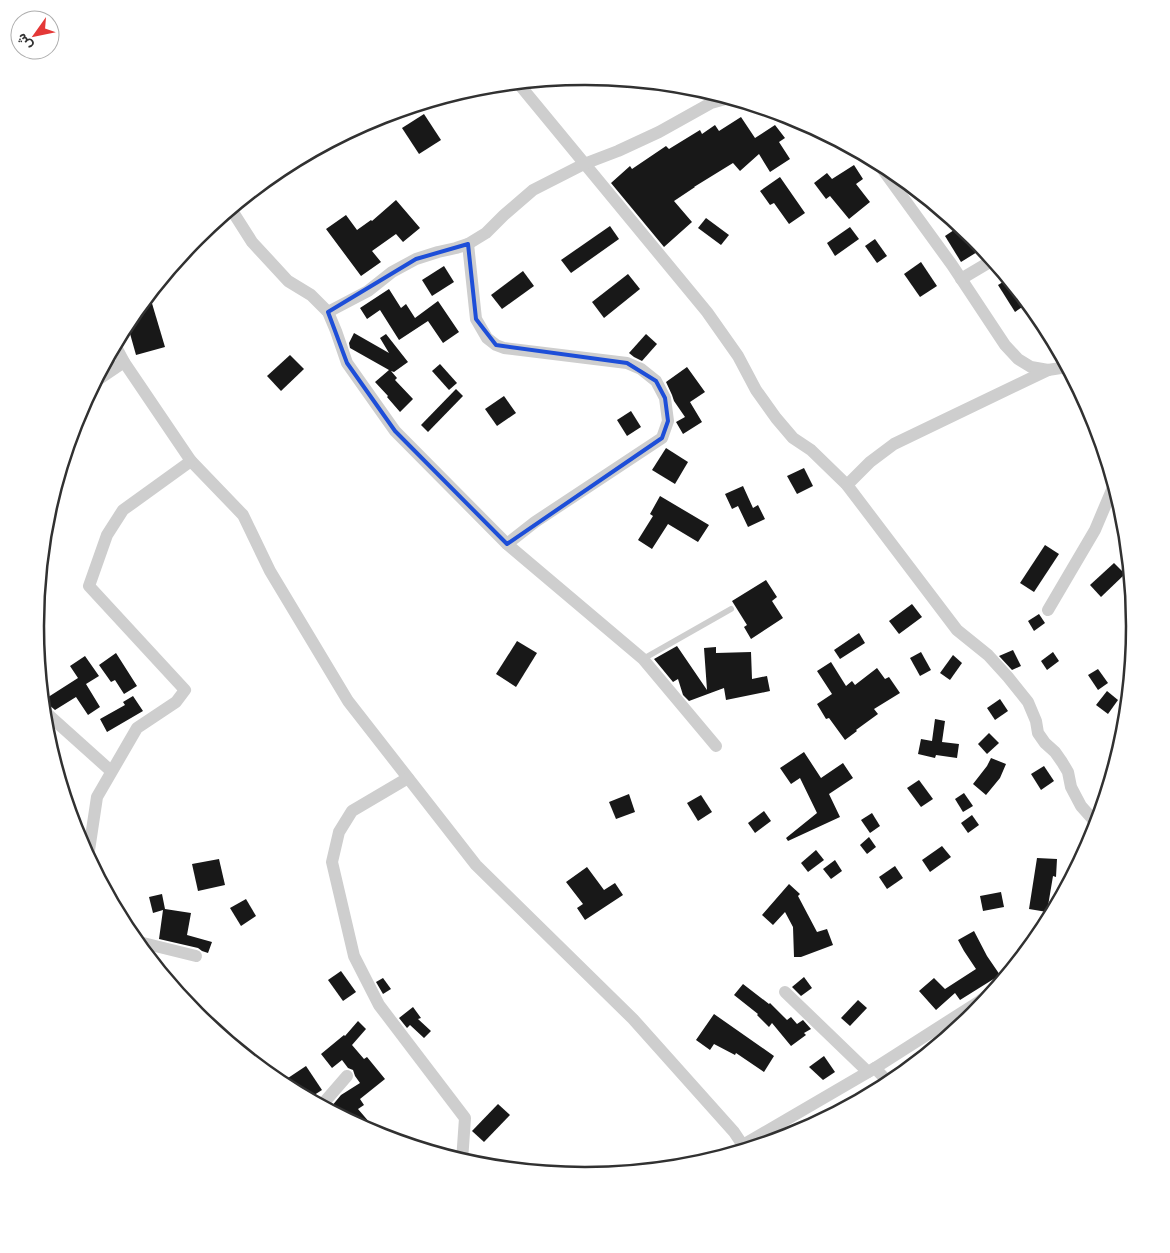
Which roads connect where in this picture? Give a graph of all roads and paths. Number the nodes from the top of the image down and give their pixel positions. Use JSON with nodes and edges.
{"nodes":[{"id":1,"x":523,"y":89,"type":"edge"},
{"id":2,"x":715,"y":102,"type":"edge"},
{"id":3,"x":584,"y":164,"type":"junction"},
{"id":4,"x":894,"y":182,"type":"edge"},
{"id":5,"x":235,"y":215,"type":"edge"},
{"id":6,"x":468,"y":244,"type":"junction"},
{"id":7,"x":986,"y":264,"type":"edge"},
{"id":8,"x":961,"y":279,"type":"junction"},
{"id":9,"x":328,"y":312,"type":"junction"},
{"id":10,"x":119,"y":352,"type":"edge"},
{"id":11,"x":124,"y":362,"type":"junction"},
{"id":12,"x":1060,"y":368,"type":"edge"},
{"id":13,"x":1048,"y":370,"type":"junction"},
{"id":14,"x":107,"y":374,"type":"edge"},
{"id":15,"x":191,"y":461,"type":"junction"},
{"id":16,"x":847,"y":485,"type":"junction"},
{"id":17,"x":1110,"y":495,"type":"edge"},
{"id":18,"x":507,"y":544,"type":"junction"},
{"id":19,"x":732,"y":609,"type":"dead end"},
{"id":20,"x":1048,"y":610,"type":"dead end"},
{"id":21,"x":643,"y":659,"type":"junction"},
{"id":22,"x":52,"y":718,"type":"edge"},
{"id":23,"x":716,"y":746,"type":"dead end"},
{"id":24,"x":112,"y":771,"type":"junction"},
{"id":25,"x":408,"y":778,"type":"junction"},
{"id":26,"x":1091,"y":818,"type":"edge"},
{"id":27,"x":90,"y":844,"type":"edge"},
{"id":28,"x":147,"y":944,"type":"edge"},
{"id":29,"x":196,"y":956,"type":"dead end"},
{"id":30,"x":785,"y":992,"type":"dead end"},
{"id":31,"x":969,"y":1008,"type":"edge"},
{"id":32,"x":871,"y":1070,"type":"junction"},
{"id":33,"x":347,"y":1076,"type":"dead end"},
{"id":34,"x":883,"y":1079,"type":"edge"},
{"id":35,"x":325,"y":1101,"type":"edge"},
{"id":36,"x":755,"y":1140,"type":"edge"},
{"id":37,"x":742,"y":1144,"type":"edge"},
{"id":38,"x":463,"y":1153,"type":"edge"}],
"edges":[{"from":1,"to":3,"type":"street"},
{"from":2,"to":3,"type":"street"},
{"from":3,"to":6,"type":"street"},
{"from":3,"to":16,"type":"street"},
{"from":4,"to":8,"type":"street"},
{"from":5,"to":9,"type":"street"},
{"from":6,"to":9,"type":"street"},
{"from":6,"to":18,"type":"street"},
{"from":7,"to":8,"type":"street"},
{"from":8,"to":13,"type":"street"},
{"from":9,"to":18,"type":"street"},
{"from":10,"to":11,"type":"street"},
{"from":11,"to":14,"type":"street"},
{"from":11,"to":15,"type":"street"},
{"from":12,"to":13,"type":"street"},
{"from":13,"to":16,"type":"street"},
{"from":15,"to":24,"type":"street"},
{"from":15,"to":25,"type":"street"},
{"from":16,"to":26,"type":"street"},
{"from":17,"to":20,"type":"street"},
{"from":18,"to":21,"type":"street"},
{"from":19,"to":21,"type":"lane"},
{"from":21,"to":23,"type":"street"},
{"from":22,"to":24,"type":"street"},
{"from":24,"to":27,"type":"street"},
{"from":25,"to":37,"type":"street"},
{"from":25,"to":38,"type":"street"},
{"from":28,"to":29,"type":"street"},
{"from":30,"to":32,"type":"street"},
{"from":31,"to":32,"type":"street"},
{"from":32,"to":34,"type":"street"},
{"from":32,"to":36,"type":"street"},
{"from":33,"to":35,"type":"street"}]}
